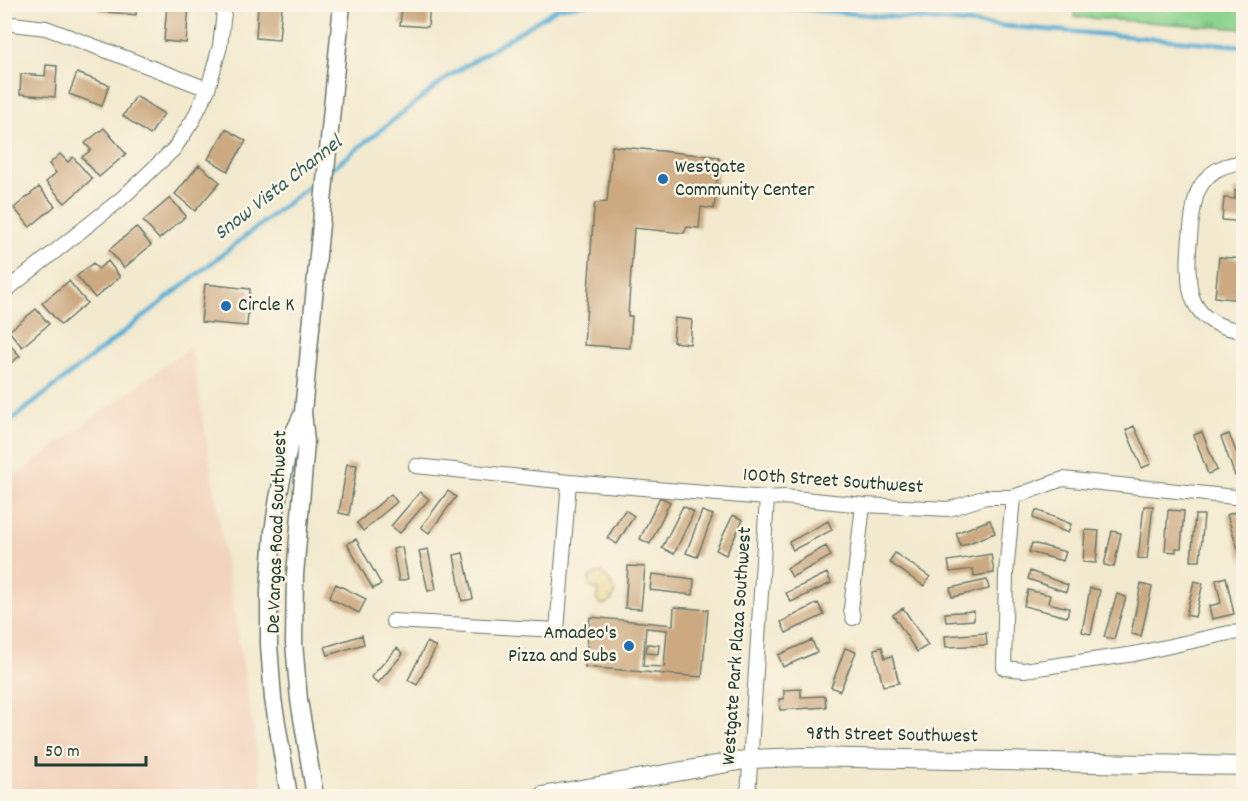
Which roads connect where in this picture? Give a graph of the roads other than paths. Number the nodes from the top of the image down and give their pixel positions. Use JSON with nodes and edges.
{"nodes":[{"id":1,"x":225,"y":4,"type":"edge"},
{"id":2,"x":342,"y":4,"type":"edge"},
{"id":3,"x":4,"y":23,"type":"edge"},
{"id":4,"x":207,"y":88,"type":"junction"},
{"id":5,"x":1244,"y":163,"type":"edge"},
{"id":6,"x":4,"y":291,"type":"edge"},
{"id":7,"x":1244,"y":330,"type":"edge"},
{"id":8,"x":303,"y":412,"type":"junction"},
{"id":9,"x":416,"y":466,"type":"dead end"},
{"id":10,"x":569,"y":482,"type":"junction"},
{"id":11,"x":1013,"y":496,"type":"junction"},
{"id":12,"x":767,"y":498,"type":"junction"},
{"id":13,"x":1244,"y":498,"type":"edge"},
{"id":14,"x":862,"y":505,"type":"junction"},
{"id":15,"x":853,"y":618,"type":"dead end"},
{"id":16,"x":393,"y":621,"type":"dead end"},
{"id":17,"x":1244,"y":632,"type":"edge"},
{"id":18,"x":750,"y":759,"type":"junction"},
{"id":19,"x":1244,"y":766,"type":"edge"},
{"id":20,"x":289,"y":796,"type":"edge"},
{"id":21,"x":315,"y":796,"type":"edge"},
{"id":22,"x":542,"y":796,"type":"edge"},
{"id":23,"x":748,"y":796,"type":"edge"}],
"edges":[{"from":1,"to":4,"type":"street"},
{"from":2,"to":8,"type":"street","name":"De Vargas Road Southwest"},
{"from":3,"to":4,"type":"street"},
{"from":4,"to":6,"type":"street"},
{"from":5,"to":7,"type":"street"},
{"from":8,"to":20,"type":"street","name":"De Vargas Road Southwest"},
{"from":8,"to":21,"type":"street","name":"De Vargas Road Southwest"},
{"from":9,"to":10,"type":"street","name":"100th Street Southwest"},
{"from":10,"to":12,"type":"street","name":"100th Street Southwest"},
{"from":10,"to":16,"type":"street"},
{"from":11,"to":13,"type":"street","name":"100th Street Southwest"},
{"from":11,"to":14,"type":"street","name":"100th Street Southwest"},
{"from":11,"to":17,"type":"street"},
{"from":12,"to":14,"type":"street","name":"100th Street Southwest"},
{"from":12,"to":18,"type":"street","name":"Westgate Park Plaza Southwest"},
{"from":14,"to":15,"type":"street"},
{"from":18,"to":19,"type":"main road","name":"98th Street Southwest"},
{"from":18,"to":22,"type":"main road","name":"98th Street Southwest"},
{"from":18,"to":23,"type":"street","name":"Westgate Park Plaza Southwest"}]}
